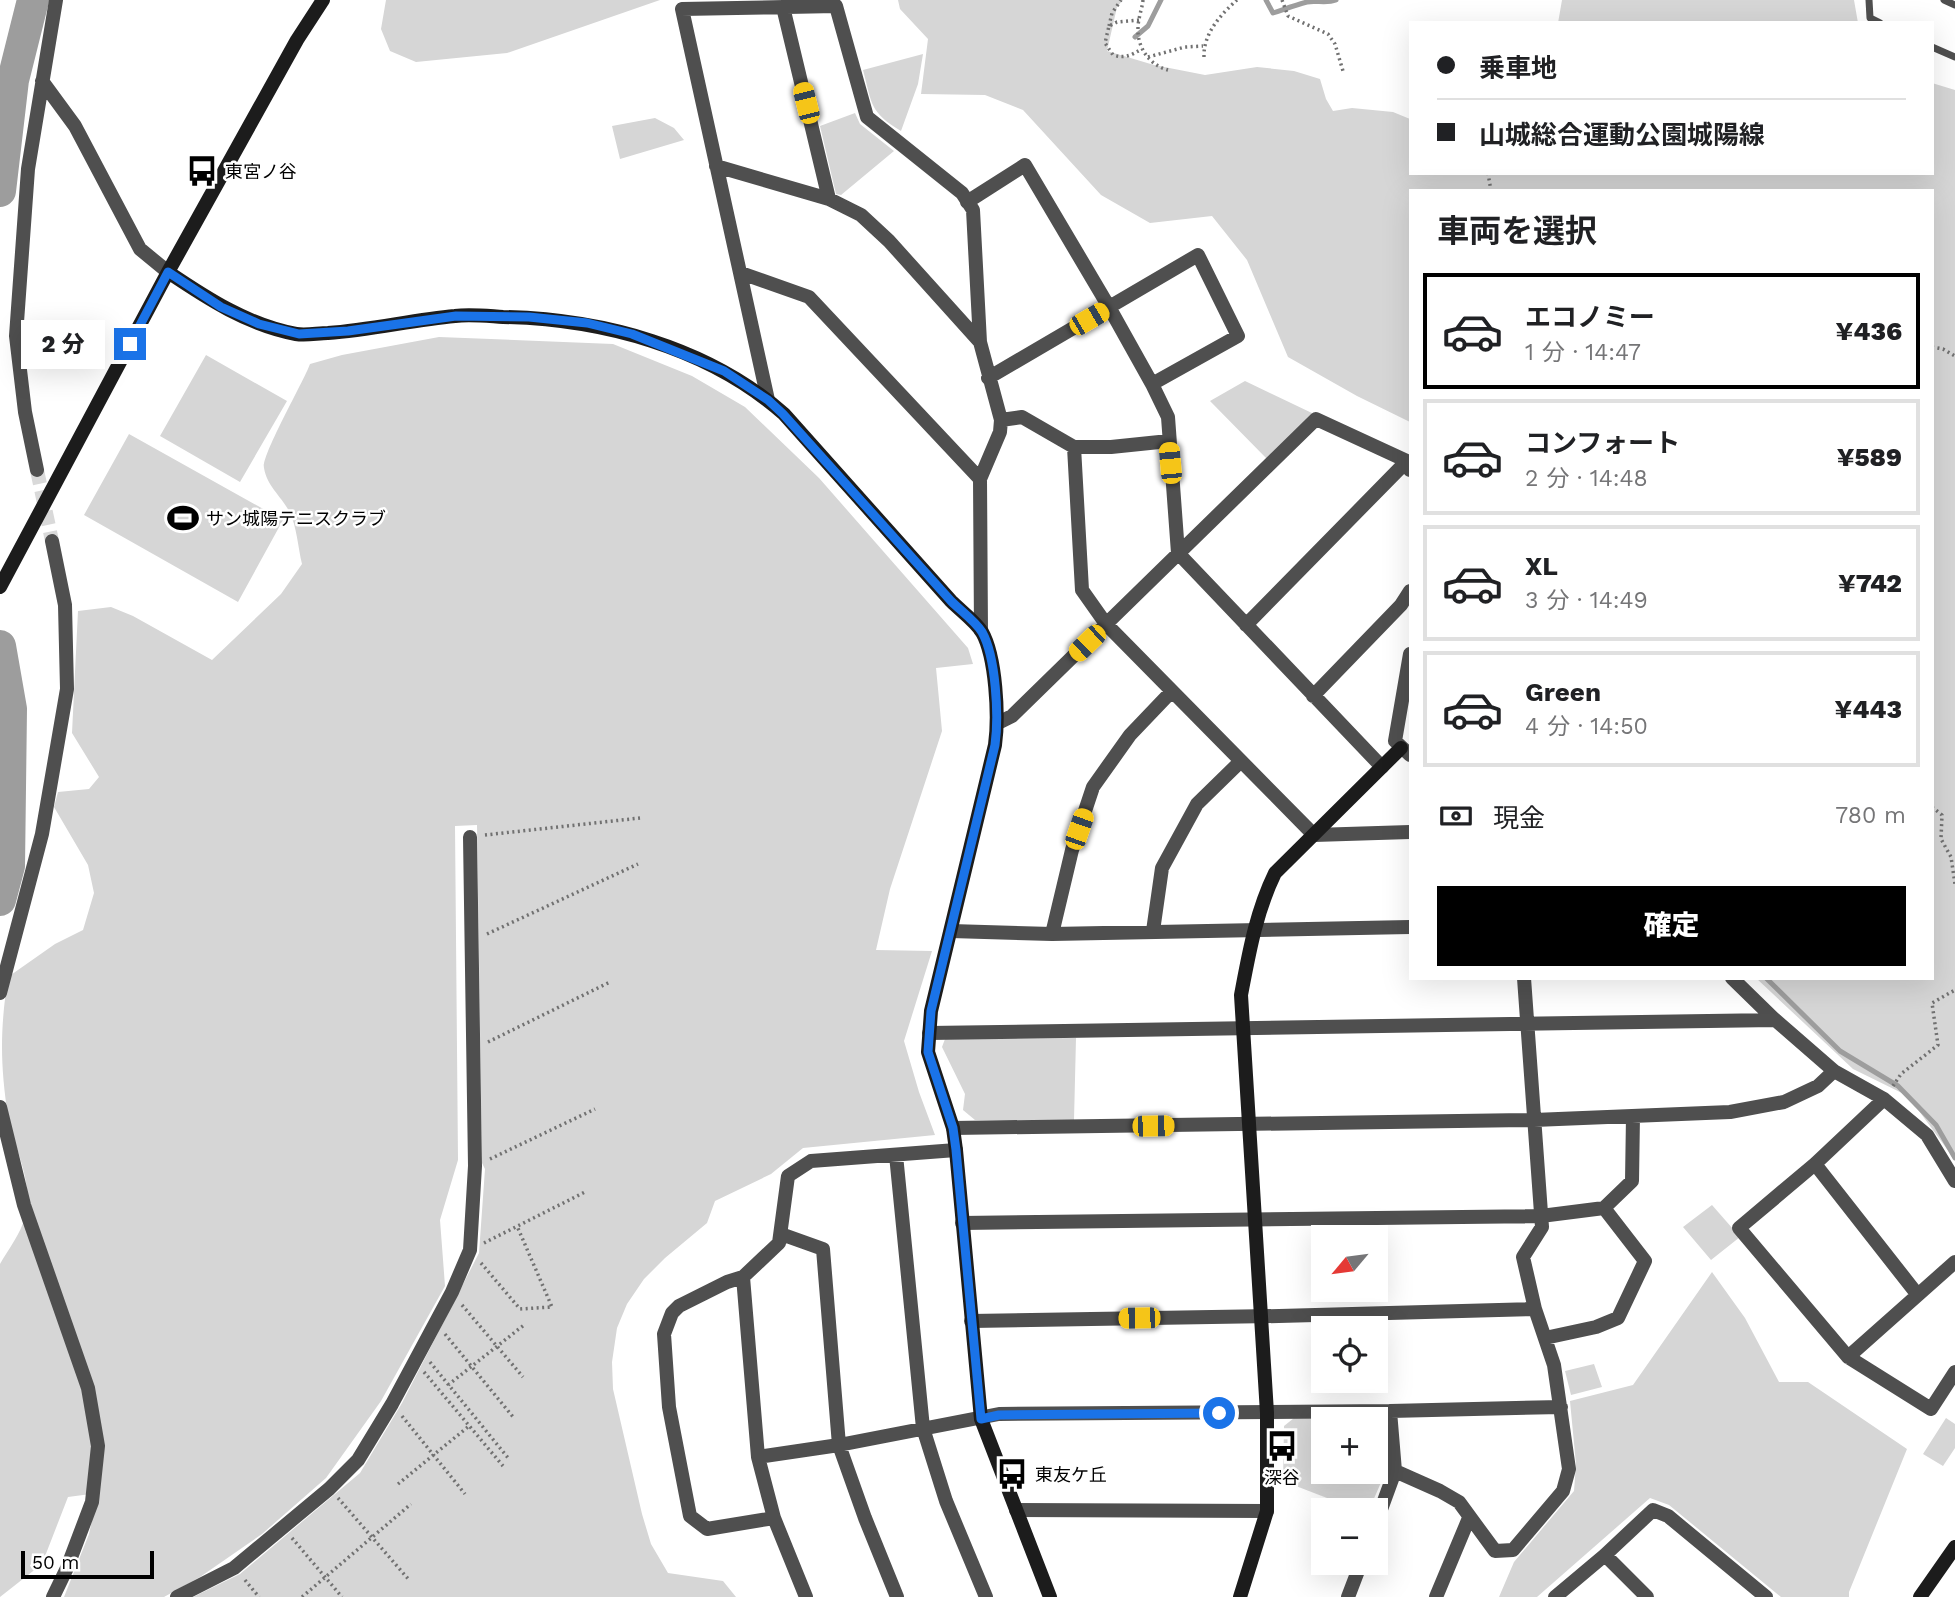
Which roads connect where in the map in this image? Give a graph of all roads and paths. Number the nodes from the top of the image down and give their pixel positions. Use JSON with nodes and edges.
{"nodes":[{"id":1,"x":56,"y":0,"type":"edge"},
{"id":2,"x":323,"y":0,"type":"edge"},
{"id":3,"x":1121,"y":0,"type":"edge"},
{"id":4,"x":1143,"y":0,"type":"edge"},
{"id":5,"x":1237,"y":0,"type":"edge"},
{"id":6,"x":1869,"y":0,"type":"edge"},
{"id":7,"x":1944,"y":0,"type":"edge"},
{"id":8,"x":1283,"y":2,"type":"edge"},
{"id":9,"x":1955,"y":5,"type":"edge"},
{"id":10,"x":783,"y":7,"type":"junction"},
{"id":11,"x":1139,"y":20,"type":"junction"},
{"id":12,"x":1875,"y":21,"type":"edge"},
{"id":13,"x":1109,"y":26,"type":"junction"},
{"id":14,"x":1203,"y":46,"type":"junction"},
{"id":15,"x":1934,"y":48,"type":"edge"},
{"id":16,"x":1142,"y":49,"type":"junction"},
{"id":17,"x":1147,"y":57,"type":"junction"},
{"id":18,"x":1204,"y":57,"type":"dead end"},
{"id":19,"x":1955,"y":57,"type":"edge"},
{"id":20,"x":1168,"y":70,"type":"dead end"},
{"id":21,"x":1343,"y":71,"type":"dead end"},
{"id":22,"x":41,"y":81,"type":"junction"},
{"id":23,"x":716,"y":166,"type":"junction"},
{"id":24,"x":829,"y":198,"type":"junction"},
{"id":25,"x":967,"y":202,"type":"junction"},
{"id":26,"x":168,"y":272,"type":"junction"},
{"id":27,"x":741,"y":273,"type":"junction"},
{"id":28,"x":1109,"y":307,"type":"junction"},
{"id":29,"x":980,"y":342,"type":"junction"},
{"id":30,"x":1934,"y":347,"type":"edge"},
{"id":31,"x":1955,"y":356,"type":"edge"},
{"id":32,"x":988,"y":378,"type":"junction"},
{"id":33,"x":1152,"y":384,"type":"junction"},
{"id":34,"x":768,"y":400,"type":"junction"},
{"id":35,"x":1001,"y":420,"type":"junction"},
{"id":36,"x":1168,"y":441,"type":"junction"},
{"id":37,"x":1074,"y":447,"type":"junction"},
{"id":38,"x":1409,"y":465,"type":"edge"},
{"id":39,"x":37,"y":470,"type":"tunnel mouth"},
{"id":40,"x":980,"y":479,"type":"junction"},
{"id":41,"x":52,"y":541,"type":"tunnel mouth"},
{"id":42,"x":1178,"y":553,"type":"junction"},
{"id":43,"x":0,"y":587,"type":"edge"},
{"id":44,"x":1409,"y":593,"type":"edge"},
{"id":45,"x":1106,"y":624,"type":"junction"},
{"id":46,"x":1246,"y":625,"type":"junction"},
{"id":47,"x":981,"y":631,"type":"junction"},
{"id":48,"x":1409,"y":660,"type":"edge"},
{"id":49,"x":1172,"y":691,"type":"junction"},
{"id":50,"x":1313,"y":696,"type":"junction"},
{"id":51,"x":998,"y":723,"type":"junction"},
{"id":52,"x":1406,"y":752,"type":"edge"},
{"id":53,"x":1241,"y":761,"type":"junction"},
{"id":54,"x":1382,"y":767,"type":"junction"},
{"id":55,"x":1934,"y":809,"type":"edge"},
{"id":56,"x":640,"y":818,"type":"dead end"},
{"id":57,"x":1409,"y":832,"type":"edge"},
{"id":58,"x":1314,"y":835,"type":"junction"},
{"id":59,"x":470,"y":837,"type":"joint"},
{"id":60,"x":638,"y":864,"type":"dead end"},
{"id":61,"x":1955,"y":884,"type":"edge"},
{"id":62,"x":1409,"y":926,"type":"edge"},
{"id":63,"x":1254,"y":929,"type":"junction"},
{"id":64,"x":951,"y":931,"type":"junction"},
{"id":65,"x":1153,"y":931,"type":"junction"},
{"id":66,"x":1052,"y":934,"type":"junction"},
{"id":67,"x":472,"y":941,"type":"junction"},
{"id":68,"x":1524,"y":980,"type":"edge"},
{"id":69,"x":1734,"y":980,"type":"edge"},
{"id":70,"x":610,"y":982,"type":"dead end"},
{"id":71,"x":1955,"y":990,"type":"edge"},
{"id":72,"x":0,"y":993,"type":"edge"},
{"id":73,"x":1775,"y":1020,"type":"junction"},
{"id":74,"x":1527,"y":1024,"type":"junction"},
{"id":75,"x":1243,"y":1028,"type":"junction"},
{"id":76,"x":929,"y":1034,"type":"junction"},
{"id":77,"x":474,"y":1049,"type":"junction"},
{"id":78,"x":1834,"y":1071,"type":"junction"},
{"id":79,"x":1884,"y":1099,"type":"junction"},
{"id":80,"x":0,"y":1107,"type":"edge"},
{"id":81,"x":595,"y":1109,"type":"dead end"},
{"id":82,"x":1633,"y":1116,"type":"junction"},
{"id":83,"x":1534,"y":1120,"type":"junction"},
{"id":84,"x":1248,"y":1125,"type":"junction"},
{"id":85,"x":953,"y":1128,"type":"junction"},
{"id":86,"x":956,"y":1150,"type":"junction"},
{"id":87,"x":896,"y":1155,"type":"junction"},
{"id":88,"x":1815,"y":1164,"type":"junction"},
{"id":89,"x":475,"y":1166,"type":"junction"},
{"id":90,"x":1955,"y":1181,"type":"edge"},
{"id":91,"x":587,"y":1191,"type":"dead end"},
{"id":92,"x":1604,"y":1208,"type":"junction"},
{"id":93,"x":1541,"y":1216,"type":"junction"},
{"id":94,"x":1254,"y":1220,"type":"junction"},
{"id":95,"x":962,"y":1223,"type":"junction"},
{"id":96,"x":517,"y":1226,"type":"junction"},
{"id":97,"x":781,"y":1234,"type":"junction"},
{"id":98,"x":470,"y":1250,"type":"junction"},
{"id":99,"x":1955,"y":1262,"type":"edge"},
{"id":100,"x":743,"y":1278,"type":"junction"},
{"id":101,"x":452,"y":1292,"type":"junction"},
{"id":102,"x":1917,"y":1294,"type":"junction"},
{"id":103,"x":1535,"y":1309,"type":"junction"},
{"id":104,"x":1260,"y":1317,"type":"junction"},
{"id":105,"x":435,"y":1321,"type":"junction"},
{"id":106,"x":971,"y":1321,"type":"junction"},
{"id":107,"x":524,"y":1325,"type":"dead end"},
{"id":108,"x":1545,"y":1338,"type":"junction"},
{"id":109,"x":497,"y":1346,"type":"junction"},
{"id":110,"x":417,"y":1355,"type":"junction"},
{"id":111,"x":1848,"y":1357,"type":"junction"},
{"id":112,"x":472,"y":1366,"type":"junction"},
{"id":113,"x":1955,"y":1372,"type":"edge"},
{"id":114,"x":523,"y":1377,"type":"dead end"},
{"id":115,"x":448,"y":1385,"type":"junction"},
{"id":116,"x":392,"y":1404,"type":"junction"},
{"id":117,"x":1561,"y":1407,"type":"junction"},
{"id":118,"x":1390,"y":1411,"type":"junction"},
{"id":119,"x":1267,"y":1413,"type":"junction"},
{"id":120,"x":514,"y":1418,"type":"dead end"},
{"id":121,"x":981,"y":1419,"type":"junction"},
{"id":122,"x":469,"y":1426,"type":"junction"},
{"id":123,"x":923,"y":1429,"type":"junction"},
{"id":124,"x":839,"y":1445,"type":"junction"},
{"id":125,"x":434,"y":1455,"type":"junction"},
{"id":126,"x":758,"y":1457,"type":"junction"},
{"id":127,"x":509,"y":1459,"type":"dead end"},
{"id":128,"x":503,"y":1466,"type":"dead end"},
{"id":129,"x":1395,"y":1471,"type":"junction"},
{"id":130,"x":398,"y":1484,"type":"dead end"},
{"id":131,"x":329,"y":1489,"type":"junction"},
{"id":132,"x":465,"y":1494,"type":"dead end"},
{"id":133,"x":1385,"y":1498,"type":"edge"},
{"id":134,"x":411,"y":1504,"type":"dead end"},
{"id":135,"x":1016,"y":1510,"type":"junction"},
{"id":136,"x":1267,"y":1511,"type":"junction"},
{"id":137,"x":774,"y":1518,"type":"junction"},
{"id":138,"x":1469,"y":1518,"type":"junction"},
{"id":139,"x":284,"y":1528,"type":"junction"},
{"id":140,"x":371,"y":1536,"type":"junction"},
{"id":141,"x":1955,"y":1547,"type":"edge"},
{"id":142,"x":1605,"y":1555,"type":"junction"},
{"id":143,"x":234,"y":1567,"type":"junction"},
{"id":144,"x":1356,"y":1575,"type":"edge"},
{"id":145,"x":325,"y":1577,"type":"junction"},
{"id":146,"x":410,"y":1581,"type":"dead end"},
{"id":147,"x":53,"y":1597,"type":"edge"},
{"id":148,"x":177,"y":1597,"type":"edge"},
{"id":149,"x":259,"y":1597,"type":"edge"},
{"id":150,"x":302,"y":1597,"type":"edge"},
{"id":151,"x":342,"y":1597,"type":"edge"},
{"id":152,"x":806,"y":1597,"type":"edge"},
{"id":153,"x":897,"y":1597,"type":"edge"},
{"id":154,"x":986,"y":1597,"type":"edge"},
{"id":155,"x":1050,"y":1597,"type":"edge"},
{"id":156,"x":1241,"y":1597,"type":"edge"},
{"id":157,"x":1348,"y":1597,"type":"edge"},
{"id":158,"x":1437,"y":1597,"type":"edge"},
{"id":159,"x":1555,"y":1597,"type":"edge"},
{"id":160,"x":1647,"y":1597,"type":"edge"},
{"id":161,"x":1766,"y":1597,"type":"edge"},
{"id":162,"x":1920,"y":1597,"type":"edge"}],
"edges":[{"from":1,"to":22,"type":"street"},
{"from":2,"to":26,"type":"street"},
{"from":3,"to":13,"type":"path"},
{"from":4,"to":11,"type":"path"},
{"from":5,"to":14,"type":"path"},
{"from":6,"to":12,"type":"lane"},
{"from":7,"to":9,"type":"lane"},
{"from":8,"to":21,"type":"path"},
{"from":10,"to":23,"type":"street"},
{"from":10,"to":24,"type":"street"},
{"from":10,"to":25,"type":"street"},
{"from":11,"to":13,"type":"path"},
{"from":11,"to":16,"type":"path"},
{"from":13,"to":16,"type":"path"},
{"from":14,"to":17,"type":"path"},
{"from":14,"to":18,"type":"path"},
{"from":15,"to":19,"type":"lane"},
{"from":16,"to":17,"type":"path"},
{"from":17,"to":20,"type":"path"},
{"from":22,"to":26,"type":"street"},
{"from":22,"to":39,"type":"street"},
{"from":23,"to":24,"type":"street"},
{"from":23,"to":27,"type":"street"},
{"from":24,"to":29,"type":"street"},
{"from":25,"to":28,"type":"street"},
{"from":25,"to":29,"type":"street"},
{"from":26,"to":34,"type":"street"},
{"from":26,"to":43,"type":"street"},
{"from":27,"to":34,"type":"street"},
{"from":27,"to":40,"type":"street"},
{"from":28,"to":32,"type":"street"},
{"from":28,"to":33,"type":"street"},
{"from":28,"to":33,"type":"street"},
{"from":29,"to":32,"type":"street"},
{"from":30,"to":31,"type":"path"},
{"from":32,"to":35,"type":"street"},
{"from":33,"to":36,"type":"street"},
{"from":34,"to":47,"type":"street"},
{"from":35,"to":37,"type":"street"},
{"from":35,"to":40,"type":"street"},
{"from":36,"to":37,"type":"street"},
{"from":36,"to":42,"type":"street"},
{"from":37,"to":45,"type":"street"},
{"from":38,"to":42,"type":"street"},
{"from":38,"to":46,"type":"street"},
{"from":40,"to":47,"type":"street"},
{"from":41,"to":72,"type":"street"},
{"from":42,"to":45,"type":"street"},
{"from":42,"to":46,"type":"street"},
{"from":44,"to":50,"type":"street"},
{"from":45,"to":49,"type":"street"},
{"from":45,"to":51,"type":"street"},
{"from":46,"to":50,"type":"street"},
{"from":47,"to":51,"type":"street"},
{"from":48,"to":52,"type":"street"},
{"from":49,"to":53,"type":"street"},
{"from":49,"to":66,"type":"street"},
{"from":50,"to":54,"type":"street"},
{"from":51,"to":64,"type":"street"},
{"from":52,"to":54,"type":"street"},
{"from":53,"to":58,"type":"street"},
{"from":53,"to":65,"type":"street"},
{"from":54,"to":58,"type":"street"},
{"from":55,"to":61,"type":"path"},
{"from":56,"to":59,"type":"path"},
{"from":57,"to":58,"type":"street"},
{"from":58,"to":63,"type":"street"},
{"from":59,"to":67,"type":"street"},
{"from":60,"to":67,"type":"path"},
{"from":62,"to":63,"type":"street"},
{"from":63,"to":65,"type":"street"},
{"from":63,"to":75,"type":"street"},
{"from":64,"to":66,"type":"street"},
{"from":64,"to":76,"type":"street"},
{"from":65,"to":66,"type":"street"},
{"from":67,"to":77,"type":"street"},
{"from":68,"to":74,"type":"street"},
{"from":69,"to":73,"type":"street"},
{"from":70,"to":77,"type":"path"},
{"from":71,"to":79,"type":"path"},
{"from":73,"to":74,"type":"street"},
{"from":73,"to":78,"type":"street"},
{"from":74,"to":75,"type":"street"},
{"from":74,"to":83,"type":"street"},
{"from":75,"to":76,"type":"street"},
{"from":75,"to":84,"type":"street"},
{"from":76,"to":85,"type":"street"},
{"from":77,"to":89,"type":"street"},
{"from":78,"to":79,"type":"street"},
{"from":78,"to":82,"type":"street"},
{"from":79,"to":88,"type":"street"},
{"from":79,"to":90,"type":"street"},
{"from":80,"to":147,"type":"street"},
{"from":81,"to":89,"type":"path"},
{"from":82,"to":83,"type":"street"},
{"from":82,"to":92,"type":"street"},
{"from":83,"to":84,"type":"street"},
{"from":83,"to":93,"type":"street"},
{"from":84,"to":85,"type":"street"},
{"from":84,"to":94,"type":"street"},
{"from":85,"to":86,"type":"street"},
{"from":86,"to":87,"type":"street"},
{"from":86,"to":95,"type":"street"},
{"from":87,"to":97,"type":"street"},
{"from":87,"to":123,"type":"street"},
{"from":88,"to":102,"type":"street"},
{"from":88,"to":111,"type":"street"},
{"from":89,"to":98,"type":"street"},
{"from":91,"to":96,"type":"path"},
{"from":92,"to":93,"type":"street"},
{"from":92,"to":108,"type":"street"},
{"from":93,"to":94,"type":"street"},
{"from":93,"to":103,"type":"street"},
{"from":94,"to":95,"type":"street"},
{"from":94,"to":104,"type":"street"},
{"from":95,"to":106,"type":"street"},
{"from":96,"to":98,"type":"path"},
{"from":96,"to":98,"type":"path"},
{"from":97,"to":100,"type":"street"},
{"from":97,"to":124,"type":"street"},
{"from":98,"to":101,"type":"street"},
{"from":99,"to":102,"type":"street"},
{"from":100,"to":126,"type":"street"},
{"from":100,"to":137,"type":"street"},
{"from":101,"to":105,"type":"street"},
{"from":101,"to":109,"type":"path"},
{"from":102,"to":111,"type":"street"},
{"from":103,"to":104,"type":"street"},
{"from":103,"to":108,"type":"street"},
{"from":104,"to":106,"type":"street"},
{"from":104,"to":119,"type":"street"},
{"from":105,"to":110,"type":"street"},
{"from":105,"to":112,"type":"path"},
{"from":106,"to":121,"type":"street"},
{"from":107,"to":109,"type":"path"},
{"from":108,"to":117,"type":"street"},
{"from":109,"to":112,"type":"path"},
{"from":109,"to":114,"type":"path"},
{"from":110,"to":115,"type":"path"},
{"from":110,"to":116,"type":"street"},
{"from":110,"to":122,"type":"path"},
{"from":111,"to":113,"type":"street"},
{"from":112,"to":115,"type":"path"},
{"from":112,"to":120,"type":"path"},
{"from":115,"to":127,"type":"path"},
{"from":116,"to":125,"type":"path"},
{"from":116,"to":131,"type":"street"},
{"from":117,"to":118,"type":"street"},
{"from":117,"to":138,"type":"street"},
{"from":118,"to":119,"type":"street"},
{"from":118,"to":129,"type":"street"},
{"from":119,"to":121,"type":"street"},
{"from":119,"to":136,"type":"street"},
{"from":121,"to":123,"type":"street"},
{"from":121,"to":135,"type":"street"},
{"from":122,"to":125,"type":"path"},
{"from":122,"to":128,"type":"path"},
{"from":123,"to":124,"type":"street"},
{"from":123,"to":154,"type":"street"},
{"from":124,"to":126,"type":"street"},
{"from":124,"to":153,"type":"street"},
{"from":125,"to":130,"type":"path"},
{"from":125,"to":132,"type":"path"},
{"from":126,"to":137,"type":"street"},
{"from":129,"to":133,"type":"street"},
{"from":129,"to":138,"type":"street"},
{"from":131,"to":139,"type":"street"},
{"from":131,"to":140,"type":"path"},
{"from":134,"to":140,"type":"path"},
{"from":135,"to":136,"type":"street"},
{"from":135,"to":155,"type":"street"},
{"from":136,"to":156,"type":"street"},
{"from":137,"to":152,"type":"street"},
{"from":138,"to":158,"type":"street"},
{"from":139,"to":143,"type":"street"},
{"from":139,"to":145,"type":"path"},
{"from":140,"to":145,"type":"path"},
{"from":140,"to":146,"type":"path"},
{"from":141,"to":162,"type":"street"},
{"from":142,"to":159,"type":"street"},
{"from":142,"to":160,"type":"street"},
{"from":142,"to":161,"type":"street"},
{"from":143,"to":148,"type":"street"},
{"from":143,"to":149,"type":"path"},
{"from":144,"to":157,"type":"street"},
{"from":145,"to":150,"type":"path"},
{"from":145,"to":151,"type":"path"}]}
